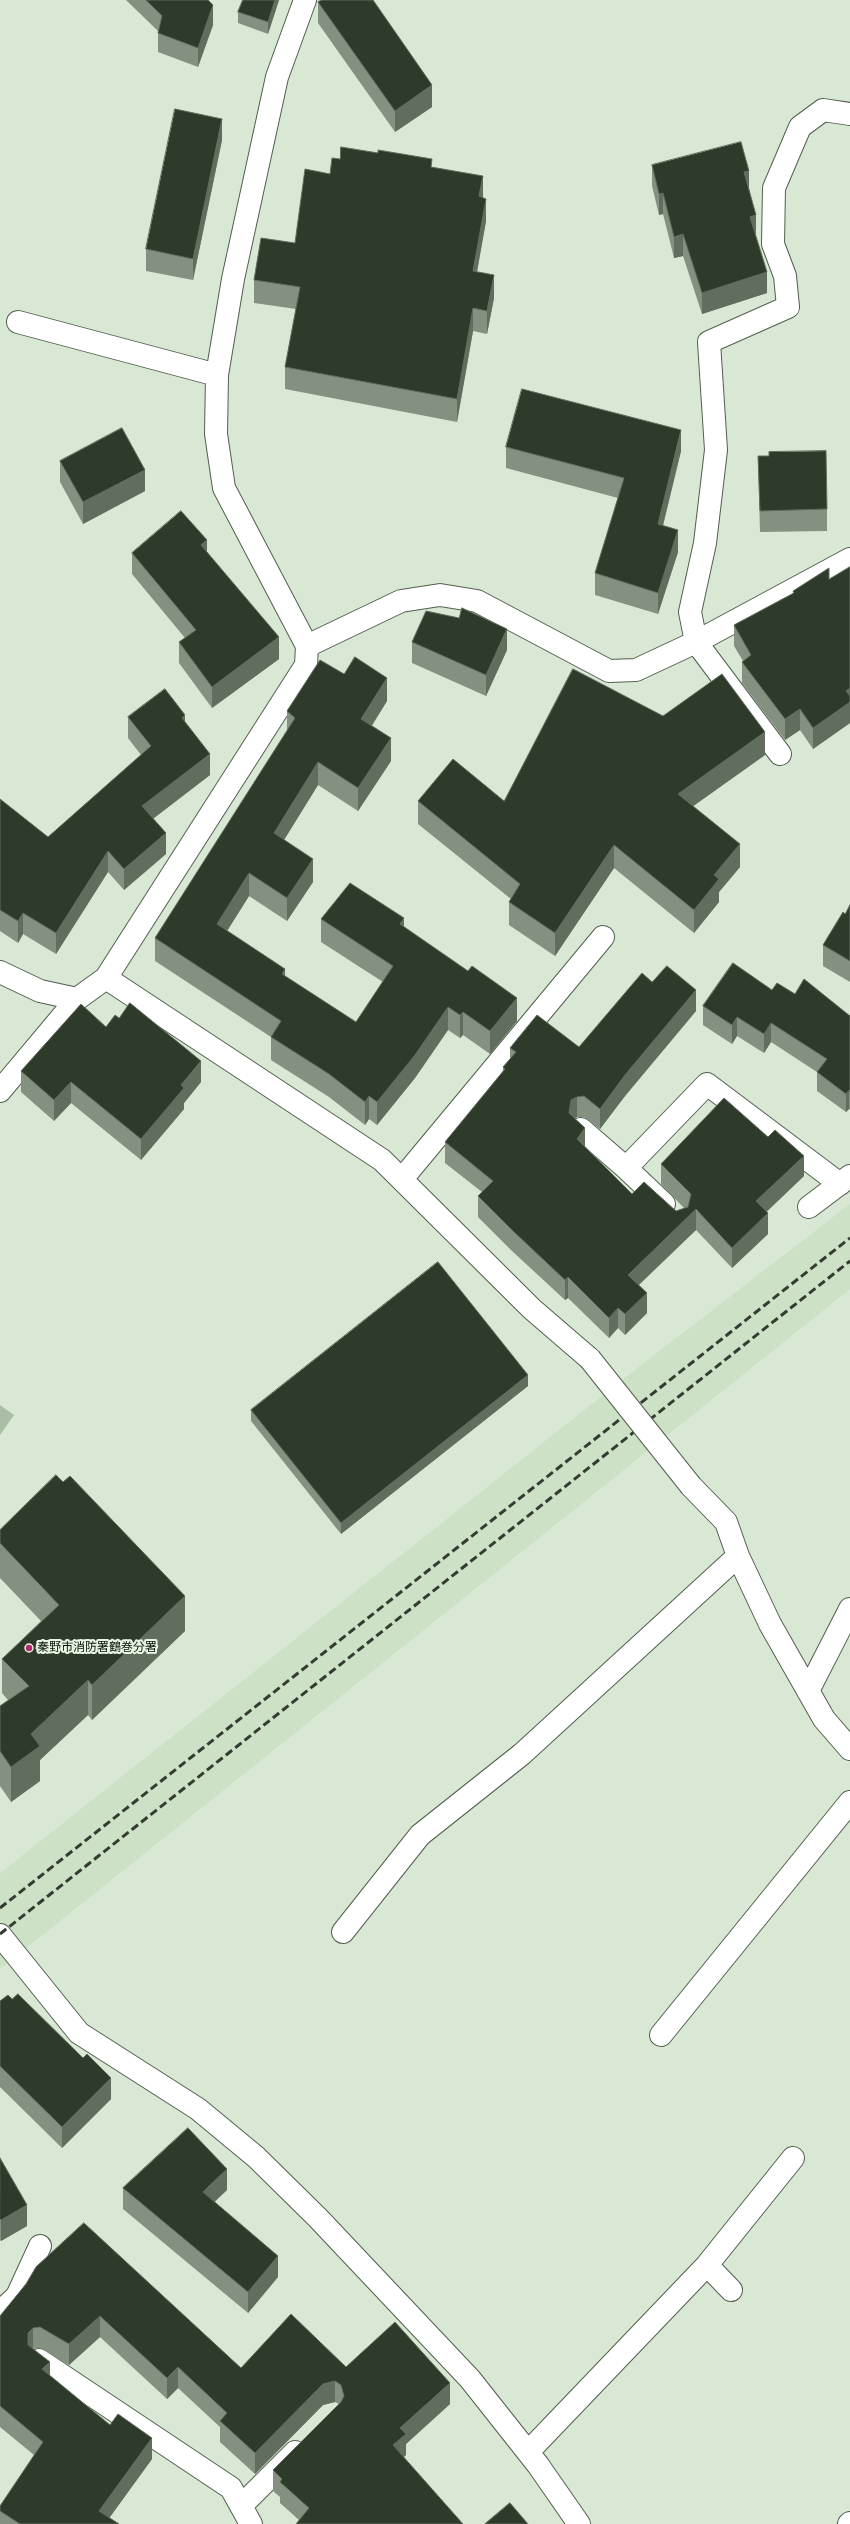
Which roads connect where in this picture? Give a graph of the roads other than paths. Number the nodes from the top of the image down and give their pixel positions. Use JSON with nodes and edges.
{"nodes":[{"id":1,"x":305,"y":0,"type":"edge"},
{"id":2,"x":850,"y":114,"type":"edge"},
{"id":3,"x":18,"y":322,"type":"dead end"},
{"id":4,"x":217,"y":375,"type":"junction"},
{"id":5,"x":850,"y":559,"type":"edge"},
{"id":6,"x":696,"y":642,"type":"junction"},
{"id":7,"x":307,"y":646,"type":"junction"},
{"id":8,"x":780,"y":754,"type":"dead end"},
{"id":9,"x":603,"y":937,"type":"dead end"},
{"id":10,"x":0,"y":972,"type":"edge"},
{"id":11,"x":106,"y":978,"type":"junction"},
{"id":12,"x":77,"y":999,"type":"junction"},
{"id":13,"x":0,"y":1091,"type":"edge"},
{"id":14,"x":581,"y":1129,"type":"edge"},
{"id":15,"x":626,"y":1168,"type":"junction"},
{"id":16,"x":402,"y":1179,"type":"junction"},
{"id":17,"x":845,"y":1180,"type":"edge"},
{"id":18,"x":809,"y":1207,"type":"dead end"},
{"id":19,"x":679,"y":1219,"type":"edge"},
{"id":20,"x":738,"y":1556,"type":"junction"},
{"id":21,"x":850,"y":1608,"type":"edge"},
{"id":22,"x":808,"y":1691,"type":"junction"},
{"id":23,"x":850,"y":1749,"type":"edge"},
{"id":24,"x":850,"y":1802,"type":"edge"},
{"id":25,"x":343,"y":1932,"type":"dead end"},
{"id":26,"x":0,"y":1935,"type":"edge"},
{"id":27,"x":661,"y":2035,"type":"dead end"},
{"id":28,"x":793,"y":2158,"type":"dead end"},
{"id":29,"x":40,"y":2246,"type":"dead end"},
{"id":30,"x":707,"y":2265,"type":"junction"},
{"id":31,"x":731,"y":2290,"type":"dead end"},
{"id":32,"x":0,"y":2312,"type":"edge"},
{"id":33,"x":39,"y":2360,"type":"edge"},
{"id":34,"x":310,"y":2435,"type":"edge"},
{"id":35,"x":528,"y":2452,"type":"junction"},
{"id":36,"x":246,"y":2515,"type":"edge"},
{"id":37,"x":579,"y":2524,"type":"edge"}],
"edges":[{"from":1,"to":4,"type":"street"},
{"from":2,"to":6,"type":"street"},
{"from":3,"to":4,"type":"street"},
{"from":4,"to":7,"type":"street"},
{"from":5,"to":6,"type":"street"},
{"from":6,"to":7,"type":"street"},
{"from":6,"to":8,"type":"street"},
{"from":7,"to":11,"type":"street"},
{"from":9,"to":16,"type":"street"},
{"from":10,"to":12,"type":"street"},
{"from":11,"to":12,"type":"street"},
{"from":11,"to":16,"type":"street"},
{"from":12,"to":13,"type":"street"},
{"from":14,"to":15,"type":"street"},
{"from":15,"to":17,"type":"street"},
{"from":15,"to":19,"type":"street"},
{"from":16,"to":20,"type":"street","bridge":true},
{"from":17,"to":18,"type":"street"},
{"from":20,"to":22,"type":"street"},
{"from":20,"to":25,"type":"street"},
{"from":21,"to":22,"type":"street"},
{"from":22,"to":23,"type":"street"},
{"from":24,"to":27,"type":"street"},
{"from":26,"to":35,"type":"street"},
{"from":28,"to":30,"type":"street"},
{"from":29,"to":32,"type":"street"},
{"from":30,"to":31,"type":"street"},
{"from":30,"to":35,"type":"street"},
{"from":33,"to":36,"type":"street"},
{"from":34,"to":36,"type":"street"},
{"from":35,"to":37,"type":"street"}]}
